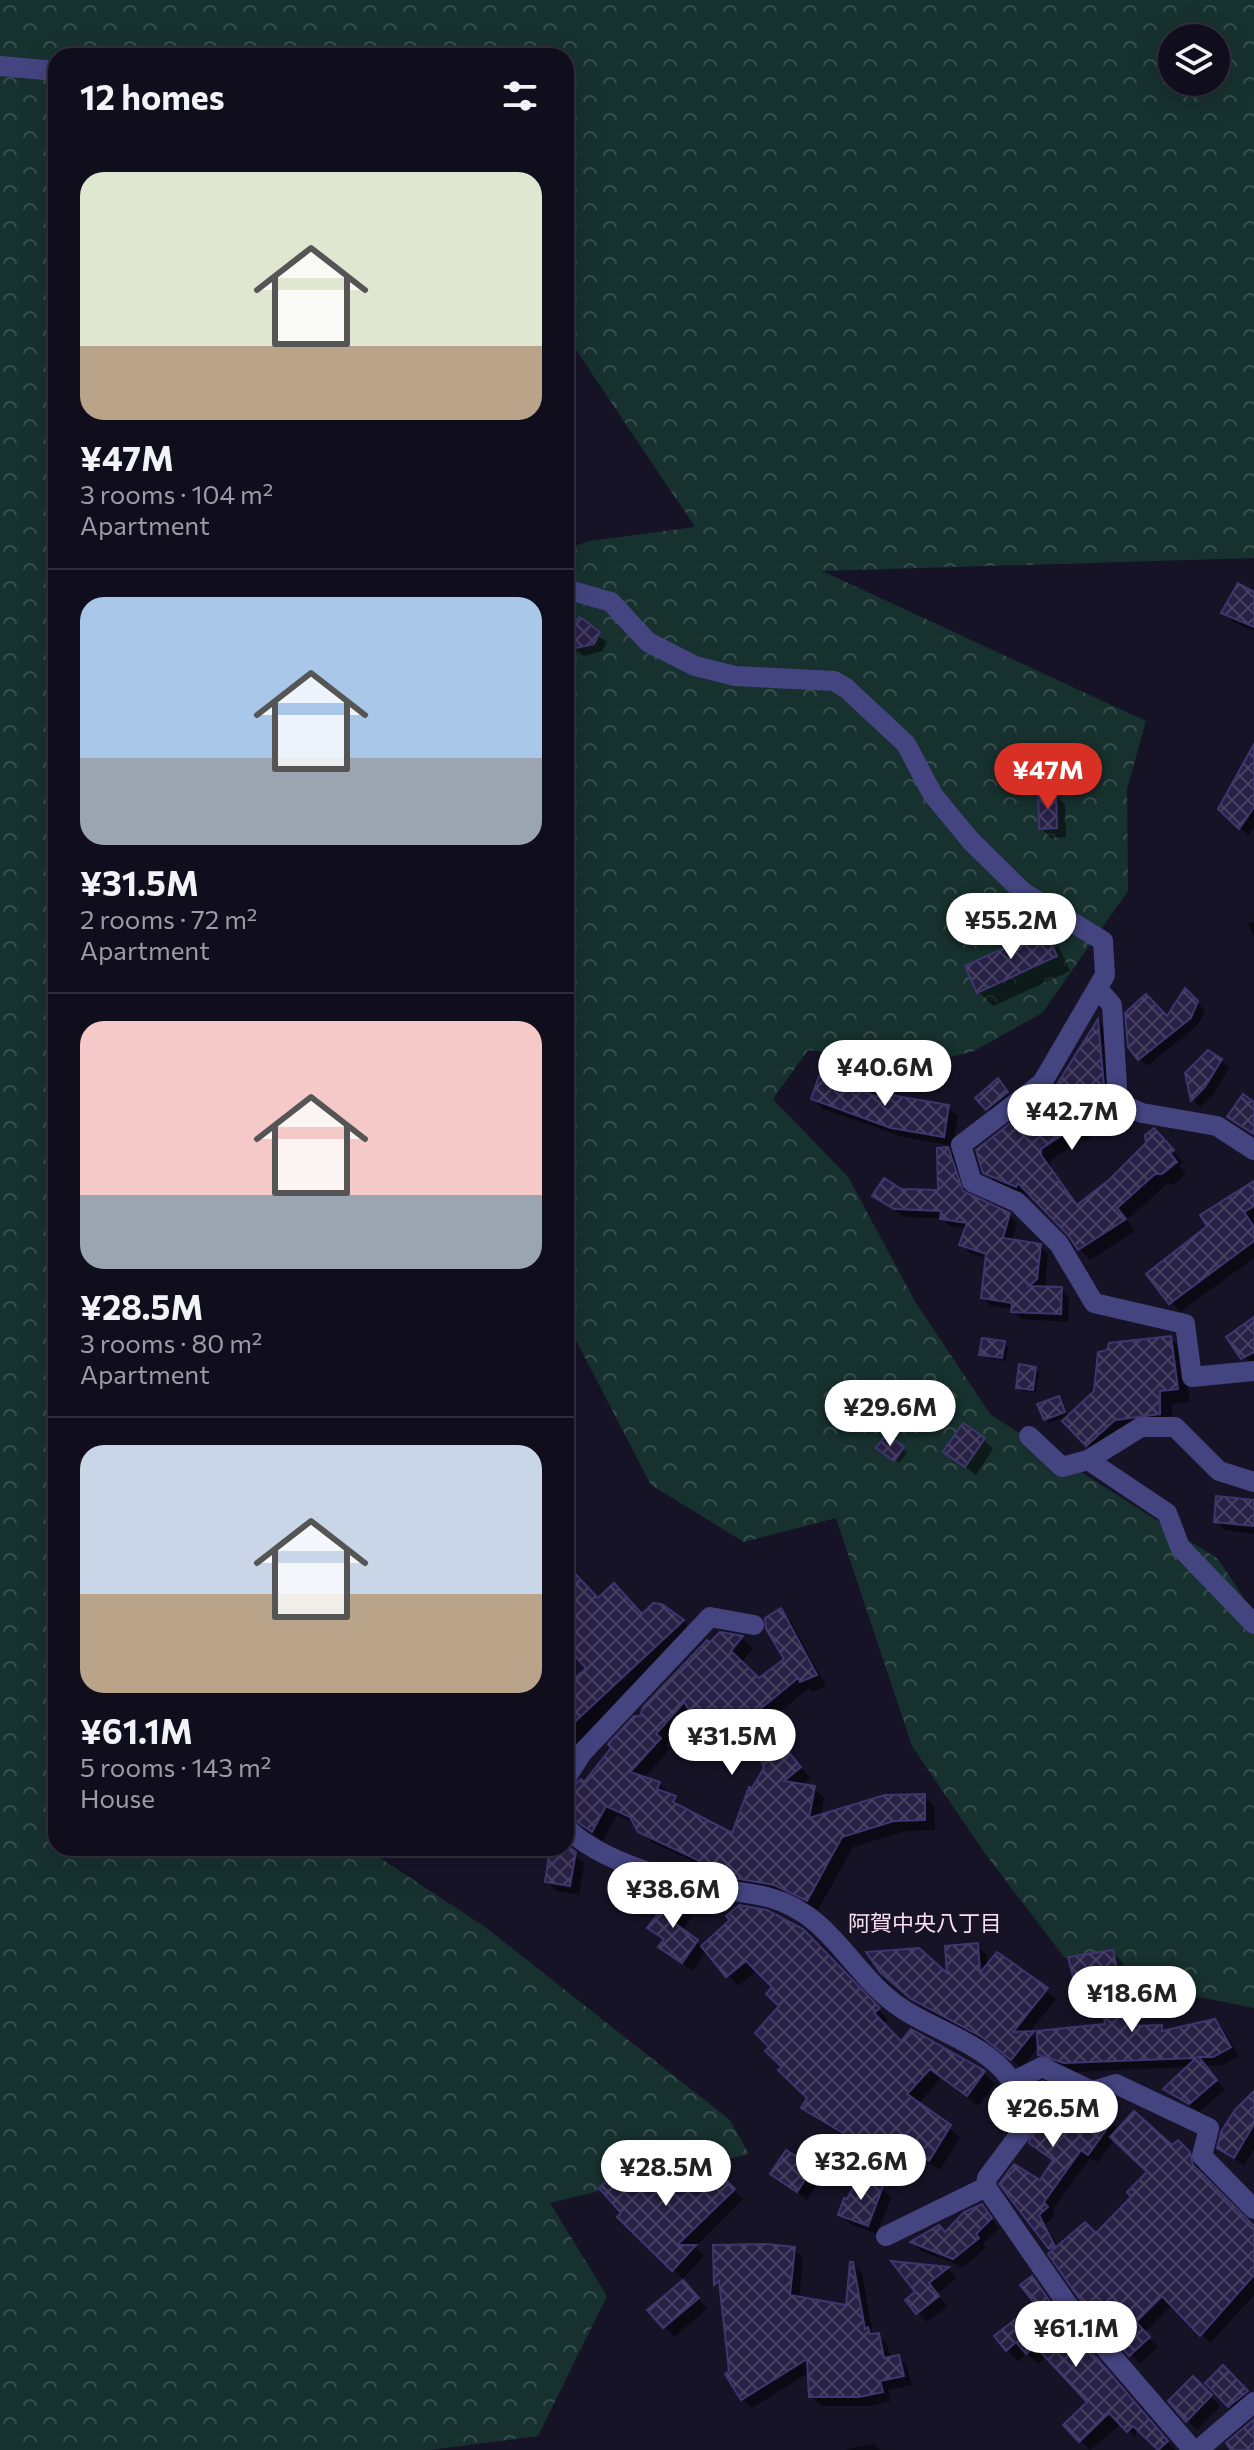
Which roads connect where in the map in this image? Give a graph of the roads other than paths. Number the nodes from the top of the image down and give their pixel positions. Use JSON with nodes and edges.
{"nodes":[{"id":1,"x":0,"y":66,"type":"edge"},
{"id":2,"x":48,"y":70,"type":"edge"},
{"id":3,"x":574,"y":591,"type":"edge"},
{"id":4,"x":1098,"y":989,"type":"junction"},
{"id":5,"x":1254,"y":1150,"type":"edge"},
{"id":6,"x":1254,"y":1371,"type":"edge"},
{"id":7,"x":1029,"y":1436,"type":"dead end"},
{"id":8,"x":1088,"y":1460,"type":"junction"},
{"id":9,"x":1254,"y":1482,"type":"edge"},
{"id":10,"x":1254,"y":1624,"type":"edge"},
{"id":11,"x":754,"y":1625,"type":"dead end"},
{"id":12,"x":574,"y":1766,"type":"edge"},
{"id":13,"x":574,"y":1836,"type":"edge"},
{"id":14,"x":1012,"y":2082,"type":"junction"},
{"id":15,"x":986,"y":2187,"type":"junction"},
{"id":16,"x":1254,"y":2209,"type":"edge"},
{"id":17,"x":886,"y":2236,"type":"dead end"},
{"id":18,"x":1254,"y":2402,"type":"edge"},
{"id":19,"x":1196,"y":2450,"type":"edge"}],
"edges":[{"from":1,"to":2,"type":"street"},
{"from":3,"to":4,"type":"street"},
{"from":4,"to":5,"type":"street"},
{"from":4,"to":6,"type":"street"},
{"from":7,"to":8,"type":"street"},
{"from":8,"to":9,"type":"street"},
{"from":8,"to":10,"type":"street"},
{"from":11,"to":12,"type":"street"},
{"from":13,"to":14,"type":"street"},
{"from":14,"to":15,"type":"street"},
{"from":14,"to":16,"type":"street"},
{"from":15,"to":17,"type":"street"},
{"from":15,"to":19,"type":"street"},
{"from":18,"to":19,"type":"street"}]}
